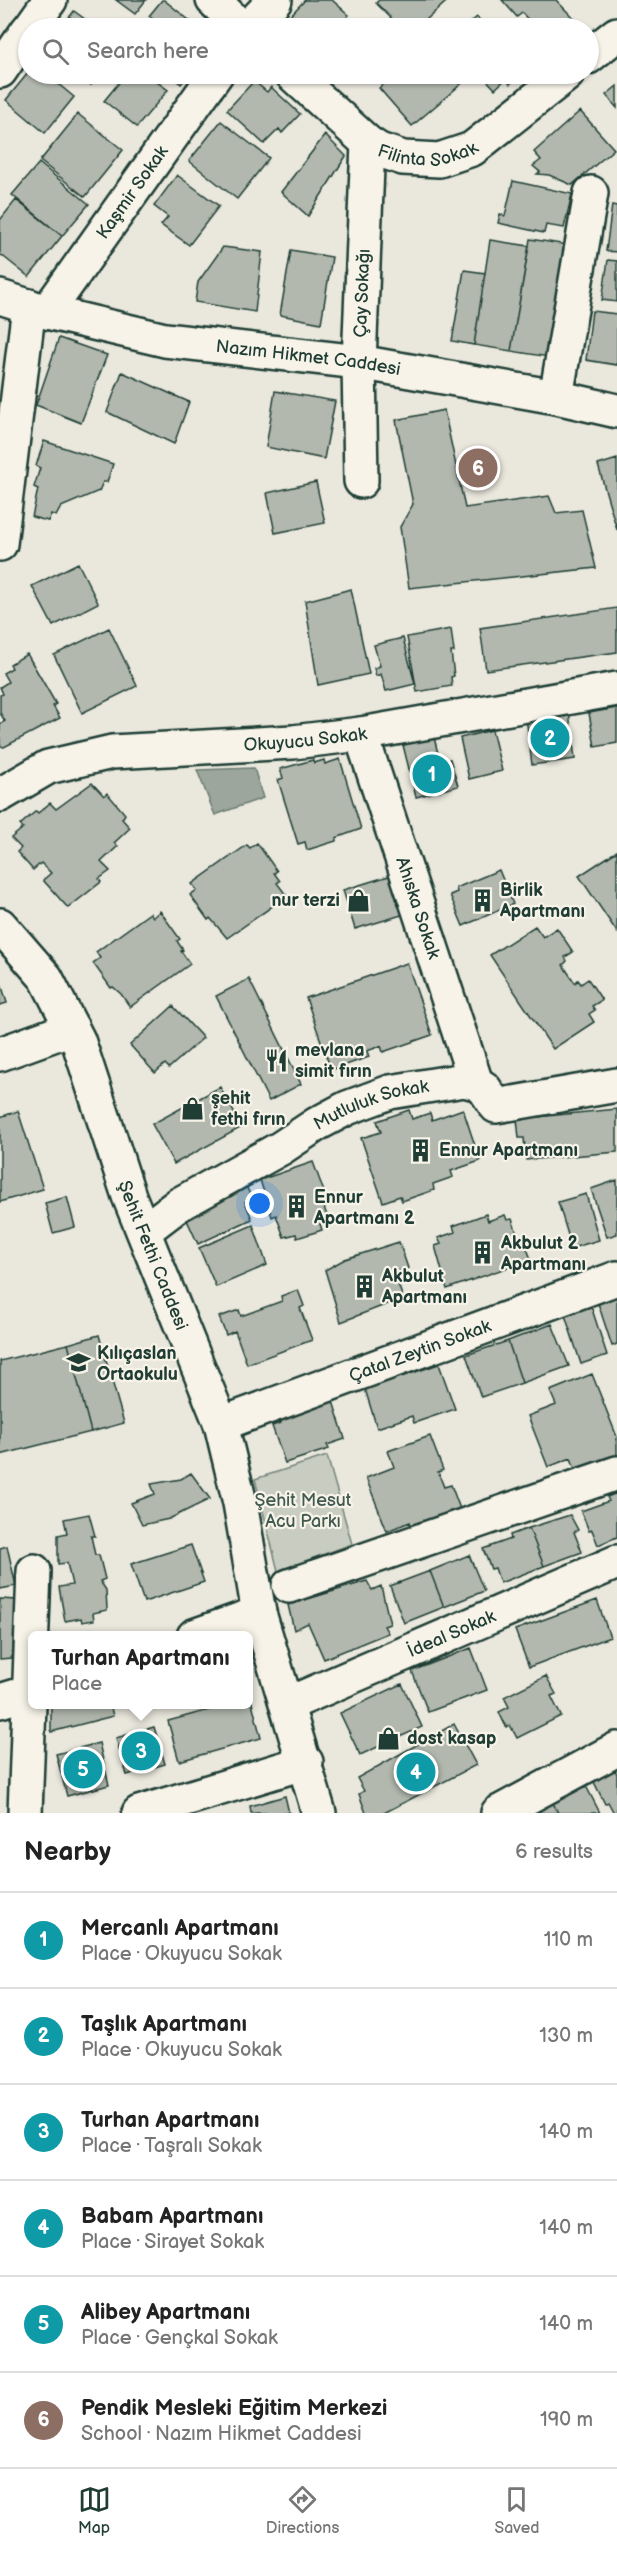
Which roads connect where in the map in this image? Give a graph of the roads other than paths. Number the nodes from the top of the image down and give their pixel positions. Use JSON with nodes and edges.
{"nodes":[{"id":1,"x":50,"y":0,"type":"edge"},
{"id":2,"x":213,"y":0,"type":"edge"},
{"id":3,"x":275,"y":0,"type":"edge"},
{"id":4,"x":37,"y":18,"type":"edge"},
{"id":5,"x":232,"y":18,"type":"edge"},
{"id":6,"x":258,"y":18,"type":"edge"},
{"id":7,"x":617,"y":34,"type":"edge"},
{"id":8,"x":18,"y":45,"type":"edge"},
{"id":9,"x":599,"y":48,"type":"edge"},
{"id":10,"x":0,"y":71,"type":"edge"},
{"id":11,"x":208,"y":84,"type":"edge"},
{"id":12,"x":303,"y":84,"type":"edge"},
{"id":13,"x":554,"y":84,"type":"edge"},
{"id":14,"x":368,"y":143,"type":"junction"},
{"id":15,"x":591,"y":193,"type":"dead end"},
{"id":16,"x":25,"y":305,"type":"edge"},
{"id":17,"x":359,"y":362,"type":"junction"},
{"id":18,"x":556,"y":398,"type":"junction"},
{"id":19,"x":617,"y":411,"type":"edge"},
{"id":20,"x":362,"y":481,"type":"dead end"},
{"id":21,"x":0,"y":544,"type":"edge"},
{"id":22,"x":617,"y":689,"type":"edge"},
{"id":23,"x":361,"y":734,"type":"junction"},
{"id":24,"x":0,"y":795,"type":"edge"},
{"id":25,"x":0,"y":925,"type":"edge"},
{"id":26,"x":72,"y":1028,"type":"junction"},
{"id":27,"x":0,"y":1054,"type":"edge"},
{"id":28,"x":476,"y":1083,"type":"junction"},
{"id":29,"x":617,"y":1085,"type":"edge"},
{"id":30,"x":144,"y":1231,"type":"junction"},
{"id":31,"x":617,"y":1278,"type":"edge"},
{"id":32,"x":221,"y":1424,"type":"junction"},
{"id":33,"x":617,"y":1473,"type":"edge"},
{"id":34,"x":617,"y":1562,"type":"edge"},
{"id":35,"x":34,"y":1571,"type":"dead end"},
{"id":36,"x":289,"y":1586,"type":"dead end"},
{"id":37,"x":259,"y":1613,"type":"junction"},
{"id":38,"x":206,"y":1631,"type":"edge"},
{"id":39,"x":21,"y":1695,"type":"edge"},
{"id":40,"x":288,"y":1704,"type":"junction"},
{"id":41,"x":617,"y":1749,"type":"edge"},
{"id":42,"x":306,"y":1762,"type":"junction"},
{"id":43,"x":25,"y":1813,"type":"edge"},
{"id":44,"x":139,"y":1813,"type":"edge"},
{"id":45,"x":320,"y":1813,"type":"edge"},
{"id":46,"x":498,"y":1813,"type":"edge"}],
"edges":[{"from":1,"to":4,"type":"street"},
{"from":2,"to":5,"type":"street"},
{"from":3,"to":6,"type":"street"},
{"from":7,"to":9,"type":"street"},
{"from":8,"to":10,"type":"street"},
{"from":11,"to":16,"type":"street","name":"Kaşmir Sokak"},
{"from":12,"to":14,"type":"street","name":"Filinta Sokak"},
{"from":13,"to":14,"type":"street","name":"Filinta Sokak"},
{"from":14,"to":17,"type":"street","name":"Çay Sokağı"},
{"from":15,"to":18,"type":"street"},
{"from":16,"to":17,"type":"street","name":"Nazım Hikmet Caddesi"},
{"from":16,"to":21,"type":"street"},
{"from":17,"to":18,"type":"street","name":"Nazım Hikmet Caddesi"},
{"from":17,"to":20,"type":"street","name":"Çay Sokağı"},
{"from":18,"to":19,"type":"street","name":"Nazım Hikmet Caddesi"},
{"from":22,"to":23,"type":"street","name":"Okuyucu Sokak"},
{"from":23,"to":24,"type":"street","name":"Okuyucu Sokak"},
{"from":23,"to":28,"type":"street","name":"Ahıska Sokak"},
{"from":25,"to":26,"type":"street","name":"Şehit Fethi Caddesi"},
{"from":26,"to":27,"type":"street"},
{"from":26,"to":30,"type":"street","name":"Şehit Fethi Caddesi"},
{"from":28,"to":29,"type":"street"},
{"from":28,"to":30,"type":"street","name":"Mutluluk Sokak"},
{"from":30,"to":32,"type":"street","name":"Şehit Fethi Caddesi"},
{"from":31,"to":32,"type":"street","name":"Çatal Zeytin Sokak"},
{"from":32,"to":37,"type":"street","name":"Şehit Fethi Caddesi"},
{"from":33,"to":36,"type":"street"},
{"from":34,"to":40,"type":"street","name":"İdeal Sokak"},
{"from":35,"to":39,"type":"street"},
{"from":37,"to":38,"type":"street"},
{"from":37,"to":40,"type":"street","name":"Şehit Fethi Caddesi"},
{"from":39,"to":43,"type":"street"},
{"from":40,"to":42,"type":"street","name":"Şehit Fethi Caddesi"},
{"from":41,"to":46,"type":"street"},
{"from":42,"to":44,"type":"street"},
{"from":42,"to":45,"type":"street","name":"Şehit Fethi Caddesi"}]}
